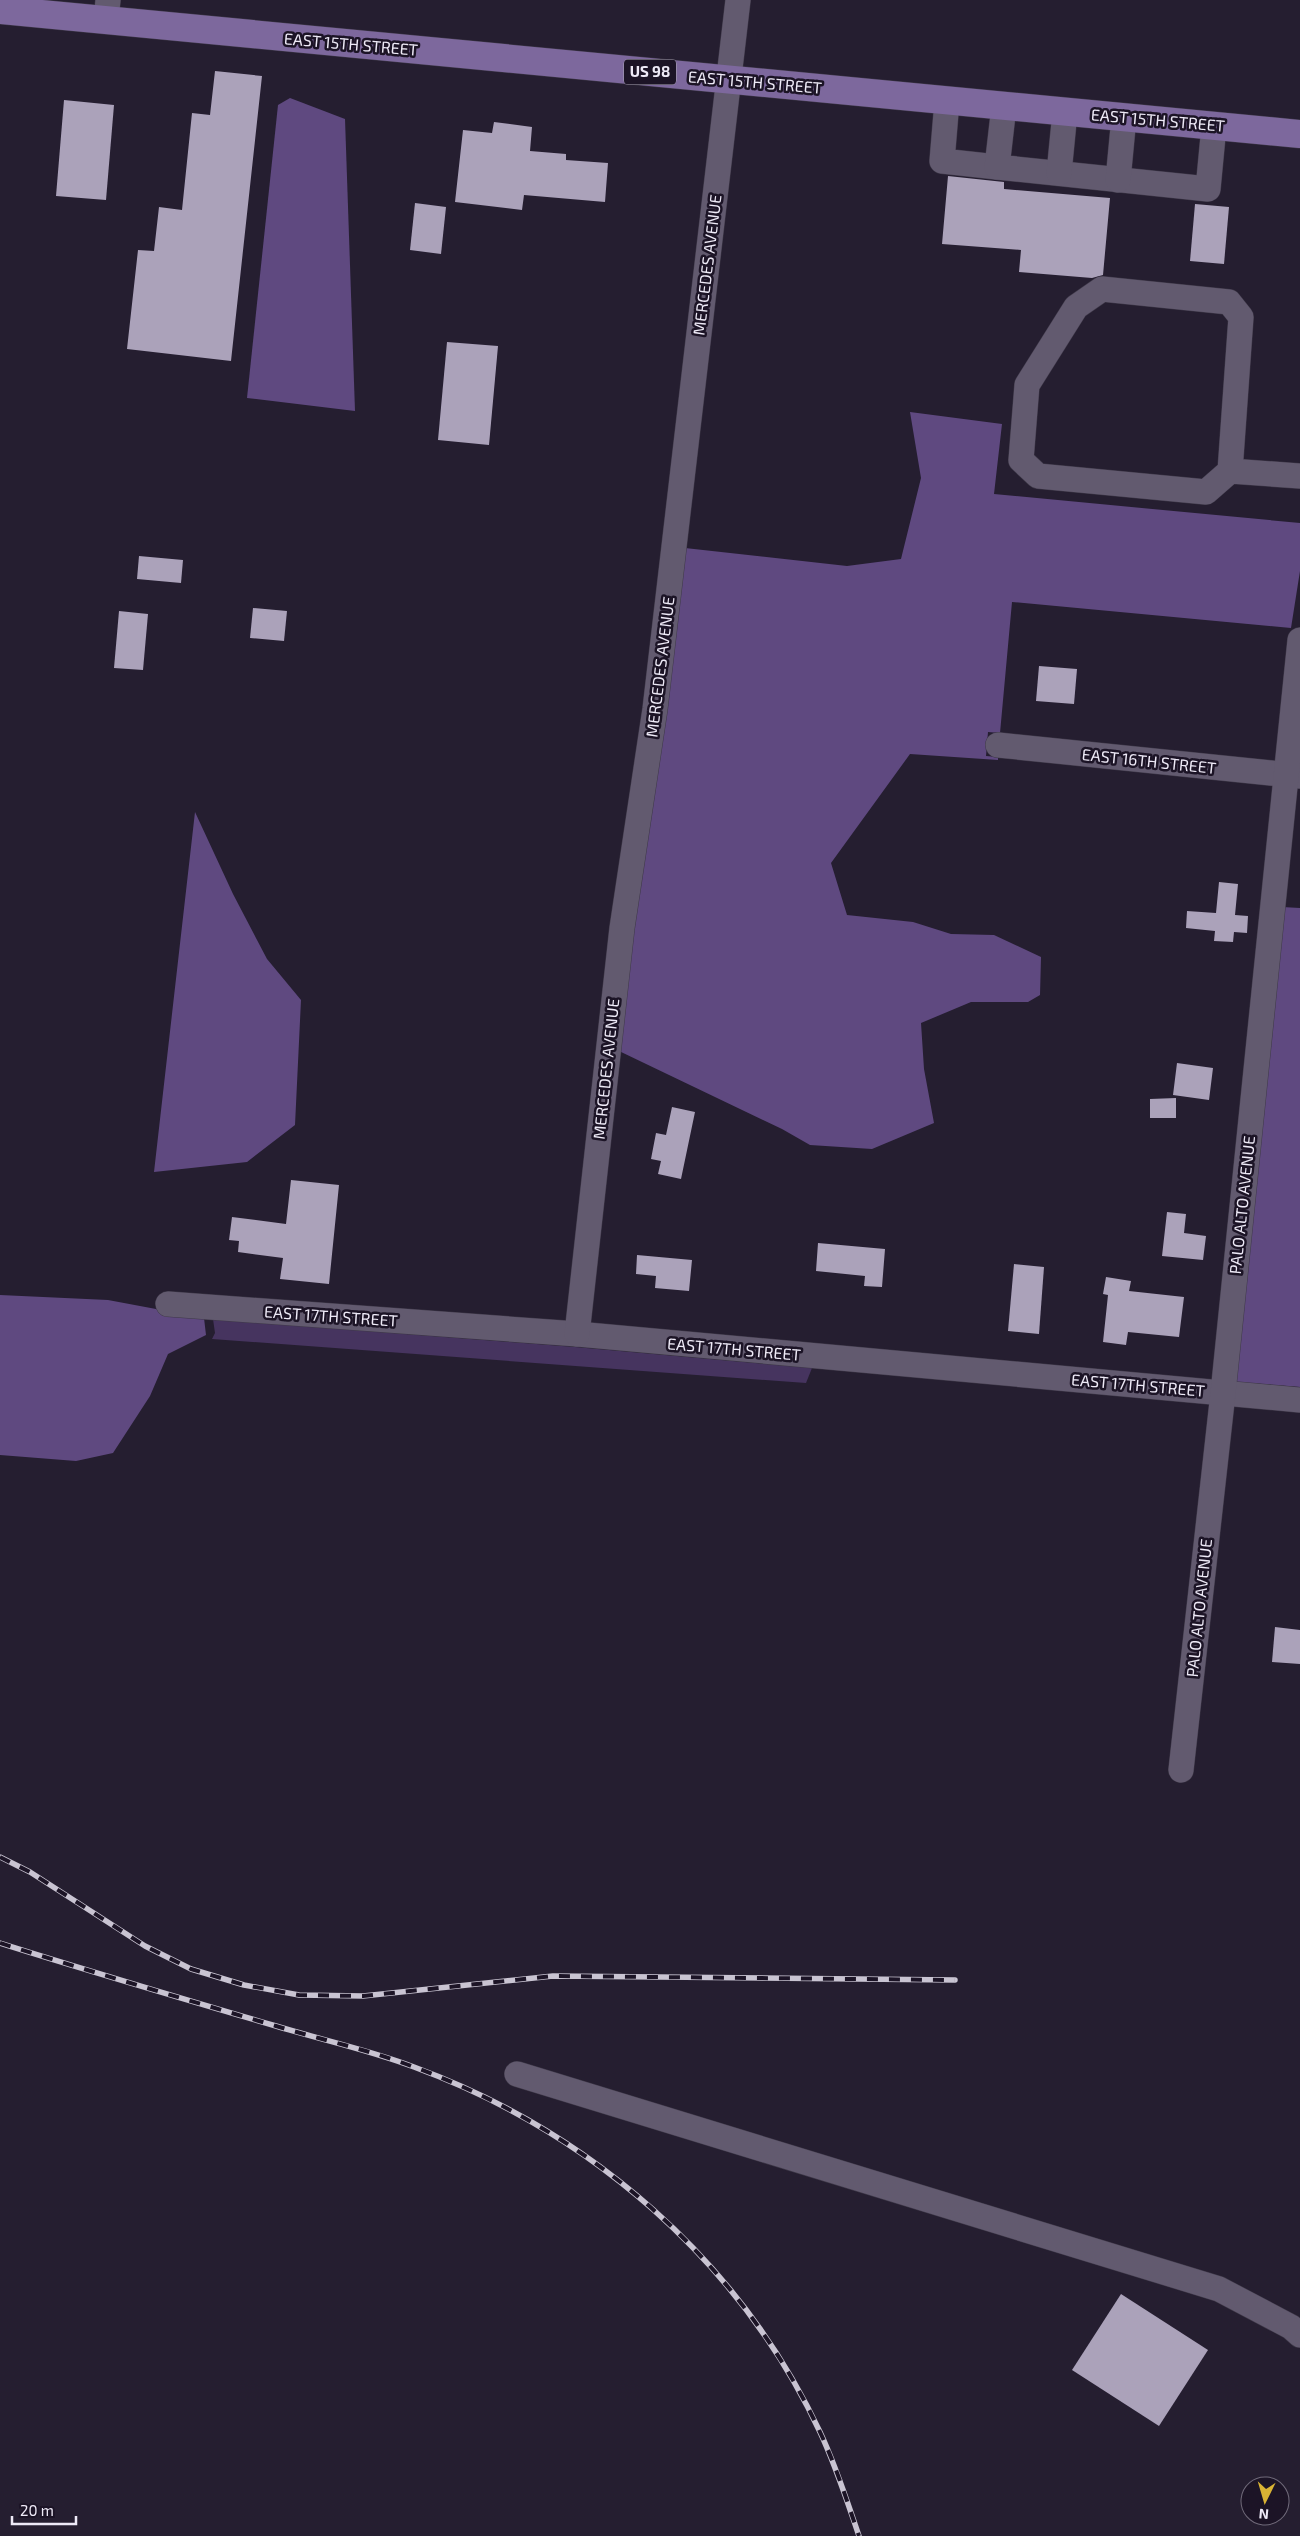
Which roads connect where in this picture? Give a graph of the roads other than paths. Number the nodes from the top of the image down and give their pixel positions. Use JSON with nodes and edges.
{"nodes":[{"id":1,"x":738,"y":0,"type":"edge"},
{"id":2,"x":0,"y":10,"type":"edge"},
{"id":3,"x":107,"y":10,"type":"edge"},
{"id":4,"x":728,"y":80,"type":"junction"},
{"id":5,"x":947,"y":100,"type":"junction"},
{"id":6,"x":1004,"y":106,"type":"junction"},
{"id":7,"x":1065,"y":112,"type":"junction"},
{"id":8,"x":1124,"y":117,"type":"junction"},
{"id":9,"x":1214,"y":126,"type":"junction"},
{"id":10,"x":1300,"y":134,"type":"edge"},
{"id":11,"x":998,"y":167,"type":"junction"},
{"id":12,"x":1059,"y":173,"type":"junction"},
{"id":13,"x":1118,"y":180,"type":"junction"},
{"id":14,"x":1230,"y":471,"type":"junction"},
{"id":15,"x":1300,"y":476,"type":"edge"},
{"id":16,"x":1300,"y":640,"type":"edge"},
{"id":17,"x":998,"y":745,"type":"dead end"},
{"id":18,"x":1292,"y":775,"type":"edge"},
{"id":19,"x":168,"y":1304,"type":"dead end"},
{"id":20,"x":576,"y":1334,"type":"junction"},
{"id":21,"x":1223,"y":1393,"type":"junction"},
{"id":22,"x":1300,"y":1400,"type":"edge"},
{"id":23,"x":1181,"y":1770,"type":"dead end"},
{"id":24,"x":517,"y":2074,"type":"dead end"},
{"id":25,"x":1300,"y":2335,"type":"edge"}],
"edges":[{"from":1,"to":4,"type":"street","name":"MERCEDES AVENUE"},
{"from":2,"to":3,"type":"main road","name":"EAST 15TH STREET","number":"US 98"},
{"from":3,"to":4,"type":"main road","name":"EAST 15TH STREET","number":"US 98"},
{"from":4,"to":5,"type":"main road","name":"EAST 15TH STREET","number":"US 98"},
{"from":4,"to":20,"type":"street","name":"MERCEDES AVENUE"},
{"from":5,"to":6,"type":"main road","name":"EAST 15TH STREET","number":"US 98"},
{"from":5,"to":11,"type":"street"},
{"from":6,"to":7,"type":"main road","name":"EAST 15TH STREET","number":"US 98"},
{"from":6,"to":11,"type":"street"},
{"from":7,"to":8,"type":"main road","name":"EAST 15TH STREET","number":"US 98"},
{"from":7,"to":12,"type":"street"},
{"from":8,"to":9,"type":"main road","name":"EAST 15TH STREET","number":"US 98"},
{"from":8,"to":13,"type":"street"},
{"from":9,"to":10,"type":"main road","name":"EAST 15TH STREET","number":"US 98"},
{"from":9,"to":13,"type":"street"},
{"from":11,"to":12,"type":"street"},
{"from":12,"to":13,"type":"street"},
{"from":14,"to":14,"type":"street"},
{"from":14,"to":15,"type":"street"},
{"from":16,"to":18,"type":"street","name":"PALO ALTO AVENUE"},
{"from":17,"to":18,"type":"street","name":"EAST 16TH STREET"},
{"from":18,"to":21,"type":"street","name":"PALO ALTO AVENUE"},
{"from":19,"to":20,"type":"street","name":"EAST 17TH STREET"},
{"from":20,"to":21,"type":"street","name":"EAST 17TH STREET"},
{"from":21,"to":22,"type":"street","name":"EAST 17TH STREET"},
{"from":21,"to":23,"type":"street","name":"PALO ALTO AVENUE"},
{"from":24,"to":25,"type":"street"}]}
